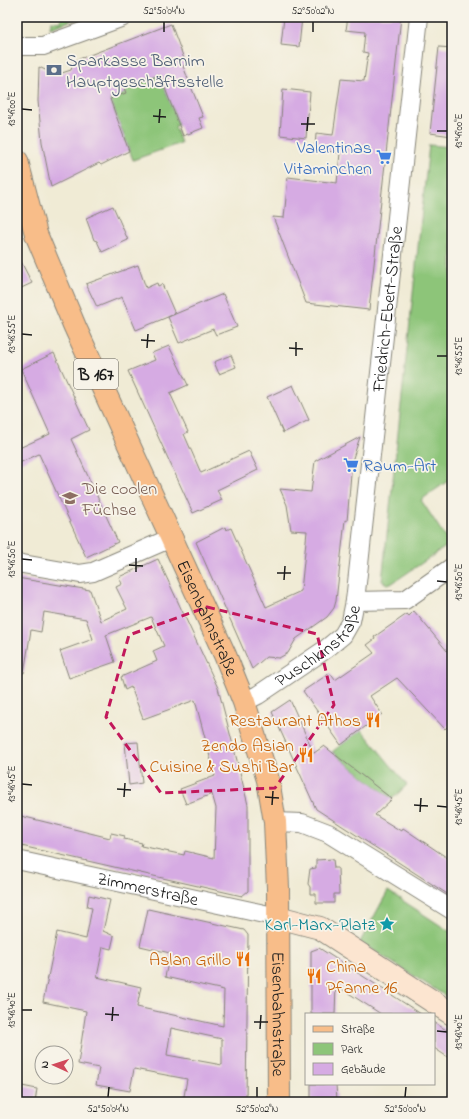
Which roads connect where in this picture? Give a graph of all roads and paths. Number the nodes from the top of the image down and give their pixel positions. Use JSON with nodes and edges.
{"nodes":[{"id":1,"x":123,"y":17,"type":"edge"},
{"id":2,"x":419,"y":17,"type":"edge"},
{"id":3,"x":17,"y":46,"type":"edge"},
{"id":4,"x":17,"y":161,"type":"edge"},
{"id":5,"x":171,"y":538,"type":"junction"},
{"id":6,"x":17,"y":563,"type":"edge"},
{"id":7,"x":452,"y":568,"type":"edge"},
{"id":8,"x":355,"y":601,"type":"junction"},
{"id":9,"x":244,"y":702,"type":"junction"},
{"id":10,"x":276,"y":822,"type":"junction"},
{"id":11,"x":17,"y":860,"type":"edge"},
{"id":12,"x":452,"y":910,"type":"edge"},
{"id":13,"x":278,"y":917,"type":"junction"},
{"id":14,"x":452,"y":1014,"type":"edge"},
{"id":15,"x":279,"y":1102,"type":"edge"}],
"edges":[{"from":1,"to":3,"type":"street"},
{"from":2,"to":8,"type":"street","name":"Friedrich-Ebert-Straße"},
{"from":4,"to":5,"type":"main road","name":"Eisenbahnstraße","number":"B 167"},
{"from":5,"to":6,"type":"street"},
{"from":5,"to":9,"type":"main road","name":"Eisenbahnstraße","number":"B 167"},
{"from":7,"to":8,"type":"street","name":"Puschkinstraße"},
{"from":8,"to":9,"type":"street","name":"Puschkinstraße"},
{"from":9,"to":10,"type":"main road","name":"Eisenbahnstraße","number":"B 167"},
{"from":10,"to":12,"type":"street"},
{"from":10,"to":13,"type":"main road","name":"Eisenbahnstraße","number":"B 167"},
{"from":11,"to":13,"type":"street","name":"Zimmerstraße"},
{"from":13,"to":14,"type":"main road"},
{"from":13,"to":15,"type":"main road","name":"Eisenbahnstraße","number":"B 167"}]}
